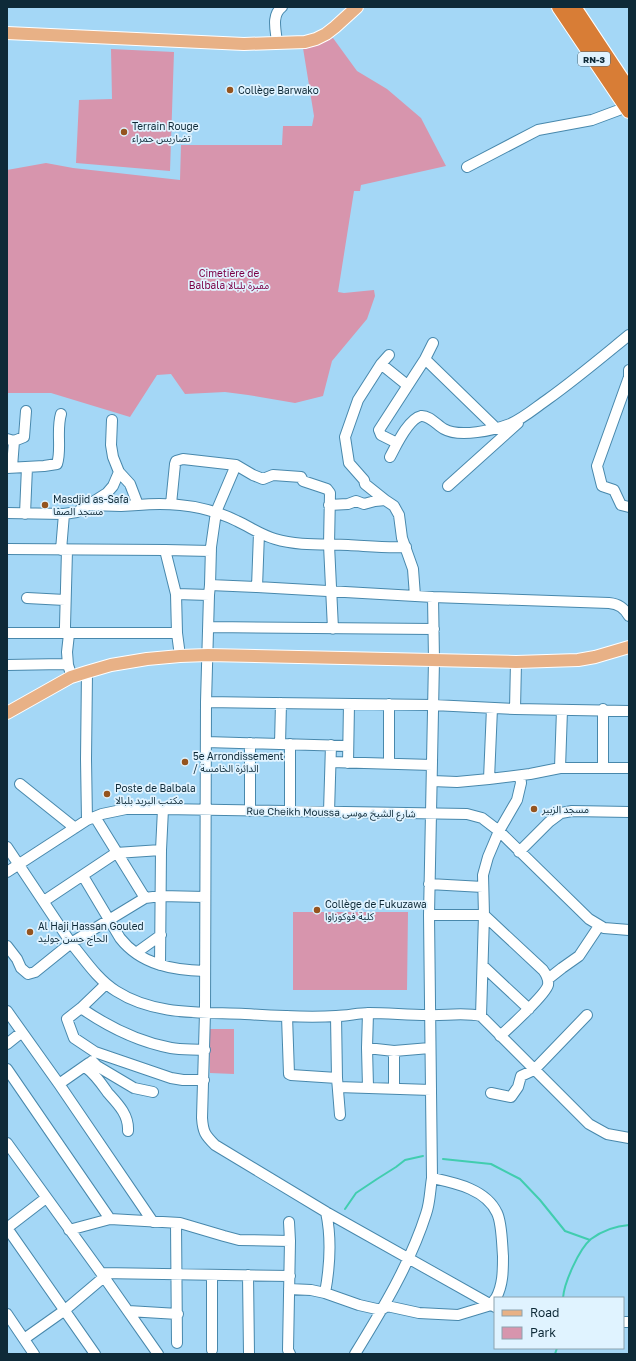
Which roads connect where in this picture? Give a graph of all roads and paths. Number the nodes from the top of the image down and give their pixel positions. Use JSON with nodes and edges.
{"nodes":[{"id":1,"x":282,"y":7,"type":"edge"},
{"id":2,"x":357,"y":7,"type":"edge"},
{"id":3,"x":559,"y":7,"type":"edge"},
{"id":4,"x":574,"y":7,"type":"edge"},
{"id":5,"x":7,"y":33,"type":"edge"},
{"id":6,"x":277,"y":42,"type":"junction"},
{"id":7,"x":629,"y":90,"type":"edge"},
{"id":8,"x":628,"y":109,"type":"edge"},
{"id":9,"x":467,"y":167,"type":"dead end"},
{"id":10,"x":629,"y":335,"type":"edge"},
{"id":11,"x":433,"y":343,"type":"dead end"},
{"id":12,"x":389,"y":355,"type":"dead end"},
{"id":13,"x":425,"y":358,"type":"junction"},
{"id":14,"x":381,"y":364,"type":"junction"},
{"id":15,"x":629,"y":370,"type":"edge"},
{"id":16,"x":407,"y":384,"type":"junction"},
{"id":17,"x":26,"y":411,"type":"dead end"},
{"id":18,"x":61,"y":414,"type":"dead end"},
{"id":19,"x":522,"y":418,"type":"junction"},
{"id":20,"x":112,"y":420,"type":"dead end"},
{"id":21,"x":497,"y":429,"type":"junction"},
{"id":22,"x":11,"y":440,"type":"edge"},
{"id":23,"x":397,"y":443,"type":"junction"},
{"id":24,"x":390,"y":457,"type":"dead end"},
{"id":25,"x":236,"y":465,"type":"junction"},
{"id":26,"x":27,"y":466,"type":"junction"},
{"id":27,"x":10,"y":467,"type":"edge"},
{"id":28,"x":120,"y":472,"type":"junction"},
{"id":29,"x":448,"y":486,"type":"dead end"},
{"id":30,"x":385,"y":500,"type":"junction"},
{"id":31,"x":171,"y":504,"type":"junction"},
{"id":32,"x":329,"y":504,"type":"junction"},
{"id":33,"x":89,"y":505,"type":"junction"},
{"id":34,"x":138,"y":505,"type":"junction"},
{"id":35,"x":629,"y":507,"type":"edge"},
{"id":36,"x":216,"y":512,"type":"junction"},
{"id":37,"x":7,"y":513,"type":"edge"},
{"id":38,"x":25,"y":514,"type":"junction"},
{"id":39,"x":64,"y":514,"type":"junction"},
{"id":40,"x":259,"y":533,"type":"junction"},
{"id":41,"x":329,"y":545,"type":"junction"},
{"id":42,"x":406,"y":547,"type":"junction"},
{"id":43,"x":7,"y":550,"type":"edge"},
{"id":44,"x":64,"y":550,"type":"junction"},
{"id":45,"x":165,"y":550,"type":"junction"},
{"id":46,"x":211,"y":551,"type":"junction"},
{"id":47,"x":257,"y":587,"type":"junction"},
{"id":48,"x":210,"y":590,"type":"junction"},
{"id":49,"x":330,"y":591,"type":"junction"},
{"id":50,"x":176,"y":594,"type":"junction"},
{"id":51,"x":415,"y":596,"type":"junction"},
{"id":52,"x":433,"y":597,"type":"junction"},
{"id":53,"x":27,"y":598,"type":"dead end"},
{"id":54,"x":65,"y":600,"type":"junction"},
{"id":55,"x":629,"y":616,"type":"edge"},
{"id":56,"x":209,"y":627,"type":"junction"},
{"id":57,"x":333,"y":629,"type":"junction"},
{"id":58,"x":434,"y":629,"type":"junction"},
{"id":59,"x":7,"y":633,"type":"edge"},
{"id":60,"x":177,"y":633,"type":"junction"},
{"id":61,"x":69,"y":634,"type":"junction"},
{"id":62,"x":629,"y":647,"type":"edge"},
{"id":63,"x":208,"y":655,"type":"junction"},
{"id":64,"x":180,"y":656,"type":"junction"},
{"id":65,"x":434,"y":660,"type":"junction"},
{"id":66,"x":516,"y":662,"type":"junction"},
{"id":67,"x":7,"y":665,"type":"edge"},
{"id":68,"x":69,"y":671,"type":"junction"},
{"id":69,"x":87,"y":672,"type":"junction"},
{"id":70,"x":206,"y":702,"type":"junction"},
{"id":71,"x":281,"y":703,"type":"junction"},
{"id":72,"x":349,"y":704,"type":"junction"},
{"id":73,"x":389,"y":704,"type":"junction"},
{"id":74,"x":433,"y":705,"type":"junction"},
{"id":75,"x":492,"y":708,"type":"junction"},
{"id":76,"x":515,"y":709,"type":"junction"},
{"id":77,"x":603,"y":709,"type":"junction"},
{"id":78,"x":562,"y":710,"type":"junction"},
{"id":79,"x":629,"y":711,"type":"edge"},
{"id":80,"x":7,"y":713,"type":"edge"},
{"id":81,"x":206,"y":742,"type":"junction"},
{"id":82,"x":250,"y":743,"type":"junction"},
{"id":83,"x":285,"y":744,"type":"junction"},
{"id":84,"x":331,"y":745,"type":"junction"},
{"id":85,"x":348,"y":746,"type":"junction"},
{"id":86,"x":331,"y":762,"type":"junction"},
{"id":87,"x":348,"y":763,"type":"junction"},
{"id":88,"x":389,"y":763,"type":"junction"},
{"id":89,"x":432,"y":764,"type":"junction"},
{"id":90,"x":560,"y":768,"type":"junction"},
{"id":91,"x":603,"y":768,"type":"junction"},
{"id":92,"x":629,"y":768,"type":"edge"},
{"id":93,"x":520,"y":776,"type":"junction"},
{"id":94,"x":489,"y":780,"type":"junction"},
{"id":95,"x":432,"y":782,"type":"junction"},
{"id":96,"x":20,"y":784,"type":"dead end"},
{"id":97,"x":163,"y":809,"type":"junction"},
{"id":98,"x":206,"y":810,"type":"junction"},
{"id":99,"x":250,"y":811,"type":"junction"},
{"id":100,"x":290,"y":811,"type":"junction"},
{"id":101,"x":329,"y":812,"type":"junction"},
{"id":102,"x":629,"y":812,"type":"edge"},
{"id":103,"x":432,"y":813,"type":"junction"},
{"id":104,"x":91,"y":818,"type":"junction"},
{"id":105,"x":75,"y":828,"type":"junction"},
{"id":106,"x":499,"y":831,"type":"junction"},
{"id":107,"x":7,"y":847,"type":"edge"},
{"id":108,"x":161,"y":850,"type":"junction"},
{"id":109,"x":519,"y":852,"type":"junction"},
{"id":110,"x":116,"y":853,"type":"junction"},
{"id":111,"x":18,"y":864,"type":"junction"},
{"id":112,"x":7,"y":872,"type":"edge"},
{"id":113,"x":83,"y":876,"type":"junction"},
{"id":114,"x":429,"y":884,"type":"junction"},
{"id":115,"x":483,"y":887,"type":"junction"},
{"id":116,"x":161,"y":896,"type":"junction"},
{"id":117,"x":205,"y":897,"type":"junction"},
{"id":118,"x":145,"y":898,"type":"junction"},
{"id":119,"x":44,"y":901,"type":"junction"},
{"id":120,"x":429,"y":915,"type":"junction"},
{"id":121,"x":484,"y":915,"type":"junction"},
{"id":122,"x":110,"y":920,"type":"junction"},
{"id":123,"x":599,"y":926,"type":"junction"},
{"id":124,"x":629,"y":930,"type":"edge"},
{"id":125,"x":161,"y":935,"type":"junction"},
{"id":126,"x":71,"y":943,"type":"junction"},
{"id":127,"x":7,"y":946,"type":"edge"},
{"id":128,"x":136,"y":953,"type":"junction"},
{"id":129,"x":160,"y":966,"type":"junction"},
{"id":130,"x":483,"y":966,"type":"junction"},
{"id":131,"x":205,"y":972,"type":"junction"},
{"id":132,"x":548,"y":979,"type":"junction"},
{"id":133,"x":106,"y":984,"type":"junction"},
{"id":134,"x":81,"y":1008,"type":"junction"},
{"id":135,"x":529,"y":1009,"type":"junction"},
{"id":136,"x":7,"y":1012,"type":"edge"},
{"id":137,"x":205,"y":1013,"type":"junction"},
{"id":138,"x":368,"y":1013,"type":"junction"},
{"id":139,"x":587,"y":1015,"type":"dead end"},
{"id":140,"x":287,"y":1016,"type":"junction"},
{"id":141,"x":336,"y":1016,"type":"junction"},
{"id":142,"x":429,"y":1016,"type":"junction"},
{"id":143,"x":481,"y":1016,"type":"junction"},
{"id":144,"x":22,"y":1032,"type":"junction"},
{"id":145,"x":500,"y":1036,"type":"junction"},
{"id":146,"x":7,"y":1044,"type":"edge"},
{"id":147,"x":367,"y":1048,"type":"junction"},
{"id":148,"x":430,"y":1048,"type":"junction"},
{"id":149,"x":205,"y":1050,"type":"junction"},
{"id":150,"x":394,"y":1051,"type":"junction"},
{"id":151,"x":91,"y":1060,"type":"junction"},
{"id":152,"x":7,"y":1069,"type":"edge"},
{"id":153,"x":534,"y":1070,"type":"junction"},
{"id":154,"x":204,"y":1080,"type":"junction"},
{"id":155,"x":338,"y":1082,"type":"junction"},
{"id":156,"x":60,"y":1084,"type":"junction"},
{"id":157,"x":368,"y":1088,"type":"junction"},
{"id":158,"x":394,"y":1088,"type":"junction"},
{"id":159,"x":431,"y":1090,"type":"junction"},
{"id":160,"x":152,"y":1092,"type":"dead end"},
{"id":161,"x":491,"y":1093,"type":"dead end"},
{"id":162,"x":340,"y":1115,"type":"dead end"},
{"id":163,"x":128,"y":1131,"type":"dead end"},
{"id":164,"x":629,"y":1138,"type":"edge"},
{"id":165,"x":7,"y":1142,"type":"edge"},
{"id":166,"x":432,"y":1178,"type":"junction"},
{"id":167,"x":46,"y":1198,"type":"junction"},
{"id":168,"x":326,"y":1212,"type":"junction"},
{"id":169,"x":110,"y":1219,"type":"junction"},
{"id":170,"x":153,"y":1222,"type":"junction"},
{"id":171,"x":289,"y":1222,"type":"dead end"},
{"id":172,"x":176,"y":1223,"type":"junction"},
{"id":173,"x":69,"y":1230,"type":"junction"},
{"id":174,"x":290,"y":1241,"type":"junction"},
{"id":175,"x":409,"y":1258,"type":"junction"},
{"id":176,"x":176,"y":1274,"type":"junction"},
{"id":177,"x":103,"y":1275,"type":"junction"},
{"id":178,"x":212,"y":1275,"type":"junction"},
{"id":179,"x":248,"y":1276,"type":"junction"},
{"id":180,"x":290,"y":1276,"type":"junction"},
{"id":181,"x":290,"y":1289,"type":"junction"},
{"id":182,"x":325,"y":1294,"type":"junction"},
{"id":183,"x":496,"y":1297,"type":"edge"},
{"id":184,"x":494,"y":1302,"type":"edge"},
{"id":185,"x":65,"y":1310,"type":"junction"},
{"id":186,"x":381,"y":1310,"type":"junction"},
{"id":187,"x":128,"y":1311,"type":"junction"},
{"id":188,"x":7,"y":1314,"type":"edge"},
{"id":189,"x":178,"y":1314,"type":"junction"},
{"id":190,"x":24,"y":1339,"type":"junction"},
{"id":191,"x":177,"y":1343,"type":"dead end"},
{"id":192,"x":212,"y":1350,"type":"dead end"},
{"id":193,"x":34,"y":1354,"type":"edge"},
{"id":194,"x":95,"y":1354,"type":"edge"},
{"id":195,"x":158,"y":1354,"type":"edge"},
{"id":196,"x":249,"y":1354,"type":"edge"},
{"id":197,"x":290,"y":1354,"type":"edge"},
{"id":198,"x":355,"y":1354,"type":"edge"}],
"edges":[{"from":1,"to":6,"type":"street"},
{"from":2,"to":6,"type":"main road"},
{"from":3,"to":8,"type":"highway","number":"RN-3"},
{"from":4,"to":7,"type":"highway","number":"RN-3"},
{"from":5,"to":6,"type":"main road"},
{"from":8,"to":9,"type":"street"},
{"from":10,"to":19,"type":"street"},
{"from":11,"to":13,"type":"street"},
{"from":12,"to":14,"type":"street"},
{"from":13,"to":16,"type":"street"},
{"from":13,"to":21,"type":"street"},
{"from":14,"to":16,"type":"street"},
{"from":14,"to":30,"type":"street"},
{"from":15,"to":35,"type":"street"},
{"from":16,"to":23,"type":"street"},
{"from":17,"to":22,"type":"street"},
{"from":18,"to":26,"type":"street"},
{"from":19,"to":21,"type":"street"},
{"from":19,"to":29,"type":"street"},
{"from":20,"to":28,"type":"street"},
{"from":21,"to":23,"type":"street"},
{"from":22,"to":27,"type":"street"},
{"from":23,"to":24,"type":"street"},
{"from":25,"to":31,"type":"street"},
{"from":25,"to":32,"type":"street"},
{"from":25,"to":36,"type":"street"},
{"from":26,"to":27,"type":"street"},
{"from":26,"to":38,"type":"street"},
{"from":28,"to":33,"type":"street"},
{"from":28,"to":34,"type":"street"},
{"from":30,"to":32,"type":"street"},
{"from":30,"to":42,"type":"street"},
{"from":31,"to":34,"type":"street"},
{"from":31,"to":36,"type":"street"},
{"from":32,"to":41,"type":"street"},
{"from":33,"to":34,"type":"street"},
{"from":33,"to":39,"type":"street"},
{"from":36,"to":40,"type":"street"},
{"from":36,"to":46,"type":"street"},
{"from":37,"to":38,"type":"street"},
{"from":38,"to":39,"type":"street"},
{"from":39,"to":44,"type":"street"},
{"from":40,"to":41,"type":"street"},
{"from":40,"to":47,"type":"street"},
{"from":41,"to":42,"type":"street"},
{"from":41,"to":49,"type":"street"},
{"from":42,"to":51,"type":"street"},
{"from":43,"to":44,"type":"street"},
{"from":44,"to":45,"type":"street"},
{"from":44,"to":54,"type":"street"},
{"from":45,"to":46,"type":"street"},
{"from":45,"to":50,"type":"street"},
{"from":46,"to":48,"type":"street"},
{"from":47,"to":48,"type":"street"},
{"from":47,"to":49,"type":"street"},
{"from":48,"to":50,"type":"street"},
{"from":48,"to":56,"type":"street"},
{"from":49,"to":51,"type":"street"},
{"from":49,"to":57,"type":"street"},
{"from":50,"to":60,"type":"street"},
{"from":51,"to":52,"type":"street"},
{"from":52,"to":55,"type":"street"},
{"from":52,"to":58,"type":"street"},
{"from":53,"to":54,"type":"street"},
{"from":54,"to":61,"type":"street"},
{"from":56,"to":57,"type":"street"},
{"from":56,"to":63,"type":"street"},
{"from":57,"to":58,"type":"street"},
{"from":58,"to":65,"type":"street"},
{"from":59,"to":61,"type":"street"},
{"from":60,"to":61,"type":"street"},
{"from":60,"to":64,"type":"street"},
{"from":61,"to":68,"type":"street"},
{"from":62,"to":66,"type":"main road"},
{"from":63,"to":64,"type":"main road"},
{"from":63,"to":65,"type":"main road"},
{"from":63,"to":70,"type":"street"},
{"from":64,"to":69,"type":"main road"},
{"from":65,"to":66,"type":"main road"},
{"from":65,"to":74,"type":"street"},
{"from":66,"to":76,"type":"street"},
{"from":67,"to":68,"type":"street"},
{"from":68,"to":69,"type":"main road"},
{"from":68,"to":80,"type":"main road"},
{"from":69,"to":104,"type":"street"},
{"from":70,"to":71,"type":"street"},
{"from":70,"to":81,"type":"street"},
{"from":71,"to":72,"type":"street"},
{"from":71,"to":83,"type":"street"},
{"from":72,"to":73,"type":"street"},
{"from":72,"to":85,"type":"street"},
{"from":73,"to":74,"type":"street"},
{"from":73,"to":88,"type":"street"},
{"from":74,"to":75,"type":"street"},
{"from":74,"to":89,"type":"street"},
{"from":75,"to":76,"type":"street"},
{"from":75,"to":94,"type":"street"},
{"from":76,"to":78,"type":"street"},
{"from":77,"to":78,"type":"street"},
{"from":77,"to":79,"type":"street"},
{"from":77,"to":91,"type":"street"},
{"from":78,"to":90,"type":"street"},
{"from":81,"to":82,"type":"street"},
{"from":81,"to":98,"type":"street"},
{"from":82,"to":83,"type":"street"},
{"from":82,"to":99,"type":"street"},
{"from":83,"to":84,"type":"street"},
{"from":83,"to":100,"type":"street"},
{"from":84,"to":85,"type":"street"},
{"from":84,"to":86,"type":"street"},
{"from":85,"to":87,"type":"street"},
{"from":86,"to":87,"type":"street"},
{"from":86,"to":101,"type":"street"},
{"from":87,"to":88,"type":"street"},
{"from":88,"to":89,"type":"street"},
{"from":89,"to":95,"type":"street"},
{"from":90,"to":91,"type":"street"},
{"from":90,"to":93,"type":"street"},
{"from":91,"to":92,"type":"street"},
{"from":93,"to":94,"type":"street"},
{"from":93,"to":106,"type":"street"},
{"from":94,"to":95,"type":"street"},
{"from":95,"to":103,"type":"street"},
{"from":96,"to":105,"type":"street"},
{"from":97,"to":98,"type":"street","name":"Rue Cheikh Moussa شارع الشيخ موسى"},
{"from":97,"to":104,"type":"street","name":"Rue Cheikh Moussa شارع الشيخ موسى"},
{"from":97,"to":108,"type":"street"},
{"from":98,"to":99,"type":"street","name":"Rue Cheikh Moussa شارع الشيخ موسى"},
{"from":98,"to":117,"type":"street"},
{"from":99,"to":100,"type":"street","name":"Rue Cheikh Moussa شارع الشيخ موسى"},
{"from":100,"to":101,"type":"street","name":"Rue Cheikh Moussa شارع الشيخ موسى"},
{"from":101,"to":103,"type":"street","name":"Rue Cheikh Moussa شارع الشيخ موسى"},
{"from":102,"to":109,"type":"street"},
{"from":103,"to":106,"type":"street","name":"Rue Cheikh Moussa شارع الشيخ موسى"},
{"from":103,"to":114,"type":"street"},
{"from":104,"to":105,"type":"street","name":"Rue Cheikh Moussa شارع الشيخ موسى"},
{"from":104,"to":110,"type":"street"},
{"from":105,"to":111,"type":"street","name":"Rue Cheikh Moussa شارع الشيخ موسى"},
{"from":106,"to":109,"type":"street","name":"Rue Cheikh Moussa شارع الشيخ موسى"},
{"from":106,"to":115,"type":"street"},
{"from":107,"to":111,"type":"street"},
{"from":108,"to":110,"type":"street"},
{"from":108,"to":116,"type":"street"},
{"from":109,"to":123,"type":"street","name":"Rue Cheikh Moussa شارع الشيخ موسى"},
{"from":110,"to":113,"type":"street"},
{"from":110,"to":118,"type":"street"},
{"from":111,"to":112,"type":"street","name":"Rue Cheikh Moussa شارع الشيخ موسى"},
{"from":111,"to":119,"type":"street"},
{"from":113,"to":119,"type":"street"},
{"from":113,"to":122,"type":"street"},
{"from":114,"to":115,"type":"street"},
{"from":114,"to":120,"type":"street"},
{"from":115,"to":121,"type":"street"},
{"from":116,"to":117,"type":"street"},
{"from":116,"to":118,"type":"street"},
{"from":116,"to":125,"type":"street"},
{"from":117,"to":131,"type":"street"},
{"from":118,"to":122,"type":"street"},
{"from":119,"to":126,"type":"street"},
{"from":120,"to":121,"type":"street"},
{"from":120,"to":142,"type":"street"},
{"from":121,"to":130,"type":"street"},
{"from":121,"to":132,"type":"street"},
{"from":122,"to":126,"type":"street"},
{"from":122,"to":128,"type":"street"},
{"from":123,"to":124,"type":"street","name":"Rue Cheikh Moussa شارع الشيخ موسى"},
{"from":123,"to":132,"type":"street"},
{"from":125,"to":128,"type":"street"},
{"from":125,"to":129,"type":"street"},
{"from":126,"to":127,"type":"street"},
{"from":126,"to":133,"type":"street"},
{"from":128,"to":129,"type":"street"},
{"from":129,"to":131,"type":"street"},
{"from":130,"to":135,"type":"street"},
{"from":130,"to":143,"type":"street"},
{"from":131,"to":137,"type":"street"},
{"from":132,"to":135,"type":"street"},
{"from":133,"to":134,"type":"street"},
{"from":133,"to":137,"type":"street"},
{"from":134,"to":149,"type":"street"},
{"from":134,"to":151,"type":"street"},
{"from":135,"to":145,"type":"street"},
{"from":136,"to":144,"type":"street"},
{"from":137,"to":140,"type":"street"},
{"from":137,"to":149,"type":"street"},
{"from":138,"to":141,"type":"street"},
{"from":138,"to":142,"type":"street"},
{"from":138,"to":147,"type":"street"},
{"from":139,"to":153,"type":"street"},
{"from":140,"to":141,"type":"street"},
{"from":140,"to":155,"type":"street"},
{"from":141,"to":155,"type":"street"},
{"from":142,"to":143,"type":"street"},
{"from":142,"to":148,"type":"street"},
{"from":143,"to":145,"type":"street"},
{"from":144,"to":146,"type":"street"},
{"from":144,"to":156,"type":"street"},
{"from":145,"to":153,"type":"street"},
{"from":147,"to":150,"type":"street"},
{"from":147,"to":157,"type":"street"},
{"from":148,"to":150,"type":"street"},
{"from":148,"to":159,"type":"street"},
{"from":149,"to":154,"type":"street"},
{"from":150,"to":158,"type":"street"},
{"from":151,"to":154,"type":"street"},
{"from":151,"to":156,"type":"street"},
{"from":151,"to":160,"type":"street"},
{"from":151,"to":163,"type":"street"},
{"from":152,"to":169,"type":"street"},
{"from":153,"to":161,"type":"street"},
{"from":153,"to":164,"type":"street"},
{"from":154,"to":168,"type":"street"},
{"from":155,"to":157,"type":"street"},
{"from":155,"to":162,"type":"street"},
{"from":156,"to":170,"type":"street"},
{"from":157,"to":158,"type":"street"},
{"from":158,"to":159,"type":"street"},
{"from":159,"to":166,"type":"street"},
{"from":165,"to":167,"type":"street"},
{"from":166,"to":175,"type":"street"},
{"from":166,"to":183,"type":"street"},
{"from":167,"to":173,"type":"street"},
{"from":167,"to":185,"type":"street"},
{"from":168,"to":175,"type":"street"},
{"from":168,"to":182,"type":"street"},
{"from":169,"to":170,"type":"street"},
{"from":169,"to":173,"type":"street"},
{"from":170,"to":172,"type":"street"},
{"from":171,"to":174,"type":"street"},
{"from":172,"to":174,"type":"street"},
{"from":172,"to":176,"type":"street"},
{"from":173,"to":177,"type":"street"},
{"from":174,"to":180,"type":"street"},
{"from":175,"to":184,"type":"street"},
{"from":175,"to":186,"type":"street"},
{"from":176,"to":177,"type":"street"},
{"from":176,"to":178,"type":"street"},
{"from":176,"to":189,"type":"street"},
{"from":177,"to":185,"type":"street"},
{"from":177,"to":187,"type":"street"},
{"from":178,"to":179,"type":"street"},
{"from":178,"to":192,"type":"street"},
{"from":179,"to":180,"type":"street"},
{"from":179,"to":196,"type":"street"},
{"from":180,"to":181,"type":"street"},
{"from":181,"to":182,"type":"street"},
{"from":181,"to":197,"type":"street"},
{"from":182,"to":186,"type":"street"},
{"from":184,"to":186,"type":"street"},
{"from":185,"to":190,"type":"street"},
{"from":185,"to":194,"type":"street"},
{"from":186,"to":198,"type":"street"},
{"from":187,"to":189,"type":"street"},
{"from":187,"to":195,"type":"street"},
{"from":188,"to":190,"type":"street"},
{"from":189,"to":191,"type":"street"},
{"from":190,"to":193,"type":"street"}]}
